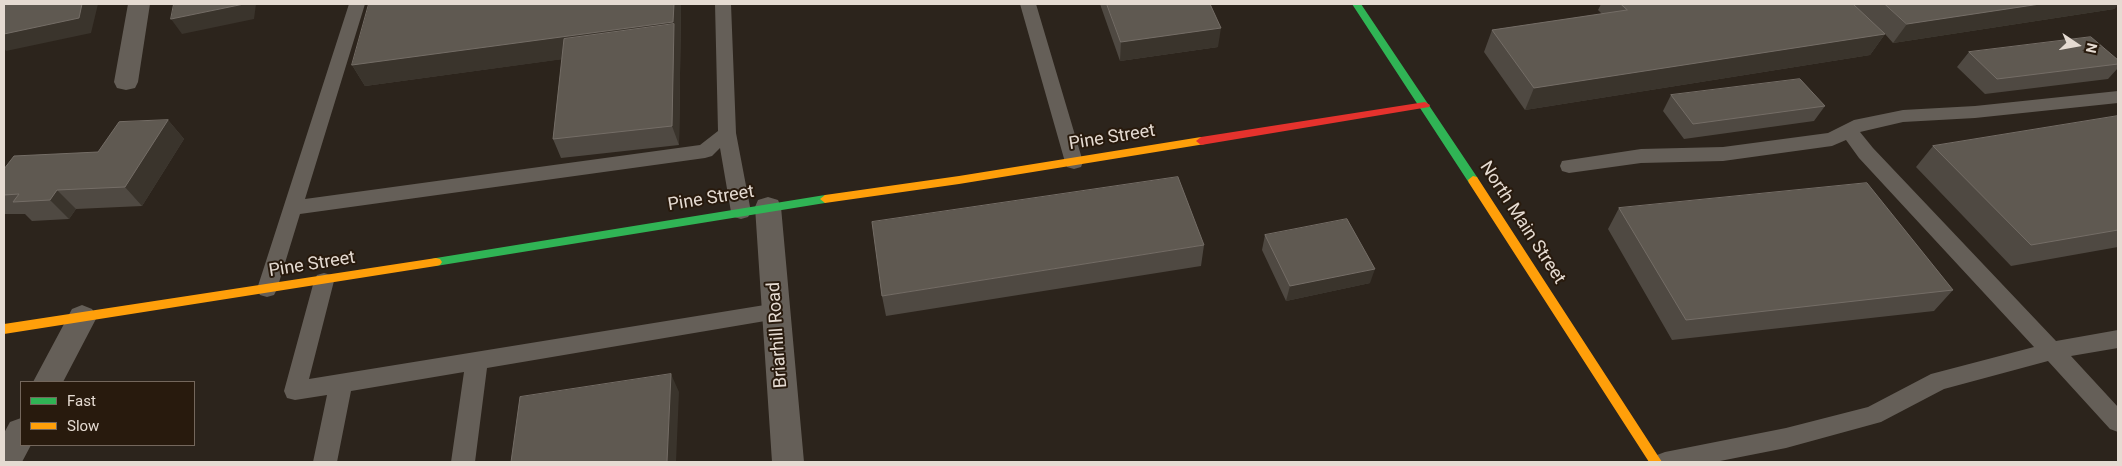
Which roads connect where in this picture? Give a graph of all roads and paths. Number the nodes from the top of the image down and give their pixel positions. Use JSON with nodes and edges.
{"nodes":[{"id":1,"x":139,"y":4,"type":"edge"},
{"id":2,"x":357,"y":4,"type":"edge"},
{"id":3,"x":723,"y":4,"type":"edge"},
{"id":4,"x":1028,"y":4,"type":"edge"},
{"id":5,"x":1357,"y":4,"type":"edge"},
{"id":6,"x":126,"y":82,"type":"dead end"},
{"id":7,"x":2118,"y":97,"type":"edge"},
{"id":8,"x":1425,"y":105,"type":"junction"},
{"id":9,"x":1849,"y":130,"type":"junction"},
{"id":10,"x":727,"y":133,"type":"junction"},
{"id":11,"x":1074,"y":162,"type":"junction"},
{"id":12,"x":1569,"y":166,"type":"dead end"},
{"id":13,"x":293,"y":208,"type":"junction"},
{"id":14,"x":755,"y":210,"type":"junction"},
{"id":15,"x":324,"y":281,"type":"junction"},
{"id":16,"x":267,"y":289,"type":"junction"},
{"id":17,"x":777,"y":311,"type":"junction"},
{"id":18,"x":82,"y":317,"type":"junction"},
{"id":19,"x":4,"y":329,"type":"edge"},
{"id":20,"x":2118,"y":339,"type":"edge"},
{"id":21,"x":2052,"y":351,"type":"junction"},
{"id":22,"x":477,"y":361,"type":"junction"},
{"id":23,"x":49,"y":381,"type":"edge"},
{"id":24,"x":341,"y":383,"type":"junction"},
{"id":25,"x":2118,"y":422,"type":"edge"},
{"id":26,"x":20,"y":434,"type":"edge"},
{"id":27,"x":5,"y":462,"type":"edge"},
{"id":28,"x":325,"y":462,"type":"edge"},
{"id":29,"x":463,"y":462,"type":"edge"},
{"id":30,"x":788,"y":462,"type":"edge"},
{"id":31,"x":1656,"y":462,"type":"edge"},
{"id":32,"x":1665,"y":462,"type":"edge"}],
"edges":[{"from":1,"to":6,"type":"street"},
{"from":2,"to":13,"type":"lane"},
{"from":3,"to":10,"type":"lane"},
{"from":4,"to":11,"type":"lane"},
{"from":5,"to":8,"type":"street","name":"North Main Street"},
{"from":7,"to":9,"type":"lane"},
{"from":8,"to":11,"type":"street","name":"Pine Street"},
{"from":8,"to":31,"type":"street","name":"North Main Street"},
{"from":9,"to":12,"type":"lane"},
{"from":9,"to":21,"type":"lane"},
{"from":10,"to":13,"type":"lane"},
{"from":10,"to":14,"type":"lane"},
{"from":11,"to":14,"type":"street","name":"Pine Street"},
{"from":13,"to":16,"type":"lane"},
{"from":14,"to":15,"type":"street","name":"Pine Street"},
{"from":14,"to":17,"type":"street","name":"Briarhill Road"},
{"from":15,"to":16,"type":"street","name":"Pine Street"},
{"from":15,"to":24,"type":"lane"},
{"from":16,"to":18,"type":"street","name":"Pine Street"},
{"from":17,"to":22,"type":"lane"},
{"from":17,"to":30,"type":"street","name":"Briarhill Road"},
{"from":18,"to":19,"type":"street","name":"Pine Street"},
{"from":18,"to":23,"type":"street"},
{"from":20,"to":21,"type":"lane"},
{"from":21,"to":25,"type":"lane"},
{"from":21,"to":32,"type":"lane"},
{"from":22,"to":24,"type":"lane"},
{"from":22,"to":29,"type":"lane"},
{"from":24,"to":28,"type":"lane"},
{"from":26,"to":27,"type":"street"}]}
